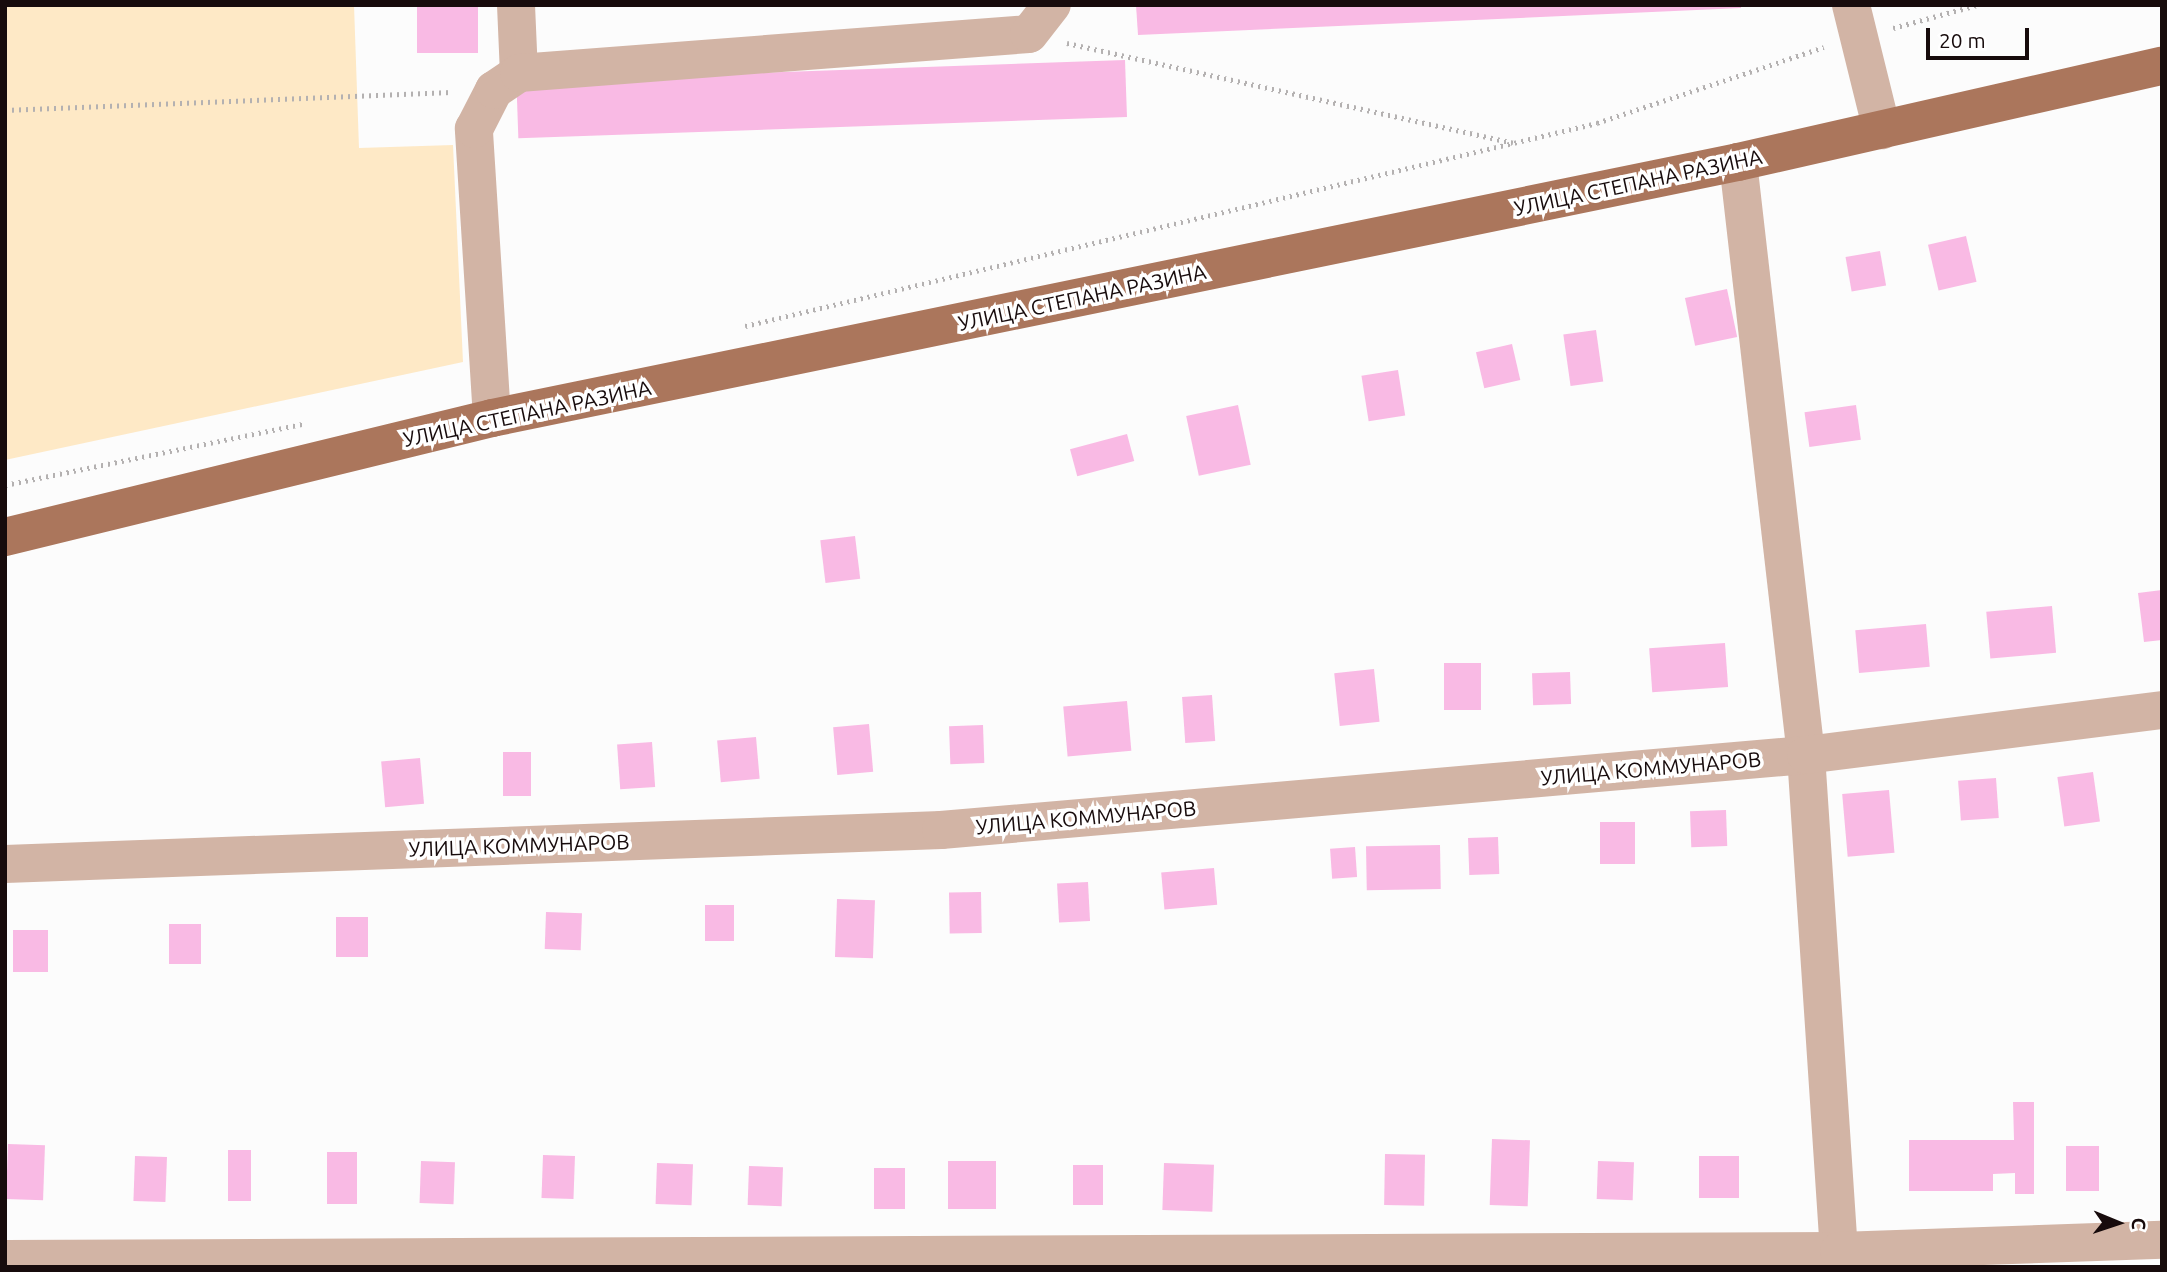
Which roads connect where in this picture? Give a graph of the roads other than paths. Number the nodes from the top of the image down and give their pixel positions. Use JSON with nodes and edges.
{"nodes":[{"id":1,"x":516,"y":5,"type":"edge"},
{"id":2,"x":1040,"y":20,"type":"edge"},
{"id":3,"x":1855,"y":21,"type":"edge"},
{"id":4,"x":2162,"y":66,"type":"edge"},
{"id":5,"x":507,"y":81,"type":"junction"},
{"id":6,"x":1882,"y":130,"type":"junction"},
{"id":7,"x":1738,"y":162,"type":"junction"},
{"id":8,"x":492,"y":418,"type":"junction"},
{"id":9,"x":5,"y":537,"type":"edge"},
{"id":10,"x":2162,"y":710,"type":"edge"},
{"id":11,"x":1805,"y":755,"type":"junction"},
{"id":12,"x":5,"y":864,"type":"edge"},
{"id":13,"x":2162,"y":1240,"type":"edge"},
{"id":14,"x":1839,"y":1251,"type":"junction"},
{"id":15,"x":5,"y":1259,"type":"edge"}],
"edges":[{"from":1,"to":5,"type":"street"},
{"from":2,"to":5,"type":"street"},
{"from":3,"to":6,"type":"street"},
{"from":4,"to":6,"type":"main road","name":"УЛИЦА СТЕПАНА РАЗИНА"},
{"from":5,"to":8,"type":"street"},
{"from":6,"to":7,"type":"main road","name":"УЛИЦА СТЕПАНА РАЗИНА"},
{"from":7,"to":8,"type":"main road","name":"УЛИЦА СТЕПАНА РАЗИНА"},
{"from":7,"to":11,"type":"street"},
{"from":8,"to":9,"type":"main road","name":"УЛИЦА СТЕПАНА РАЗИНА"},
{"from":10,"to":11,"type":"street","name":"УЛИЦА КОММУНАРОВ"},
{"from":11,"to":12,"type":"street","name":"УЛИЦА КОММУНАРОВ"},
{"from":11,"to":14,"type":"street"},
{"from":13,"to":14,"type":"street"},
{"from":14,"to":15,"type":"street"}]}
